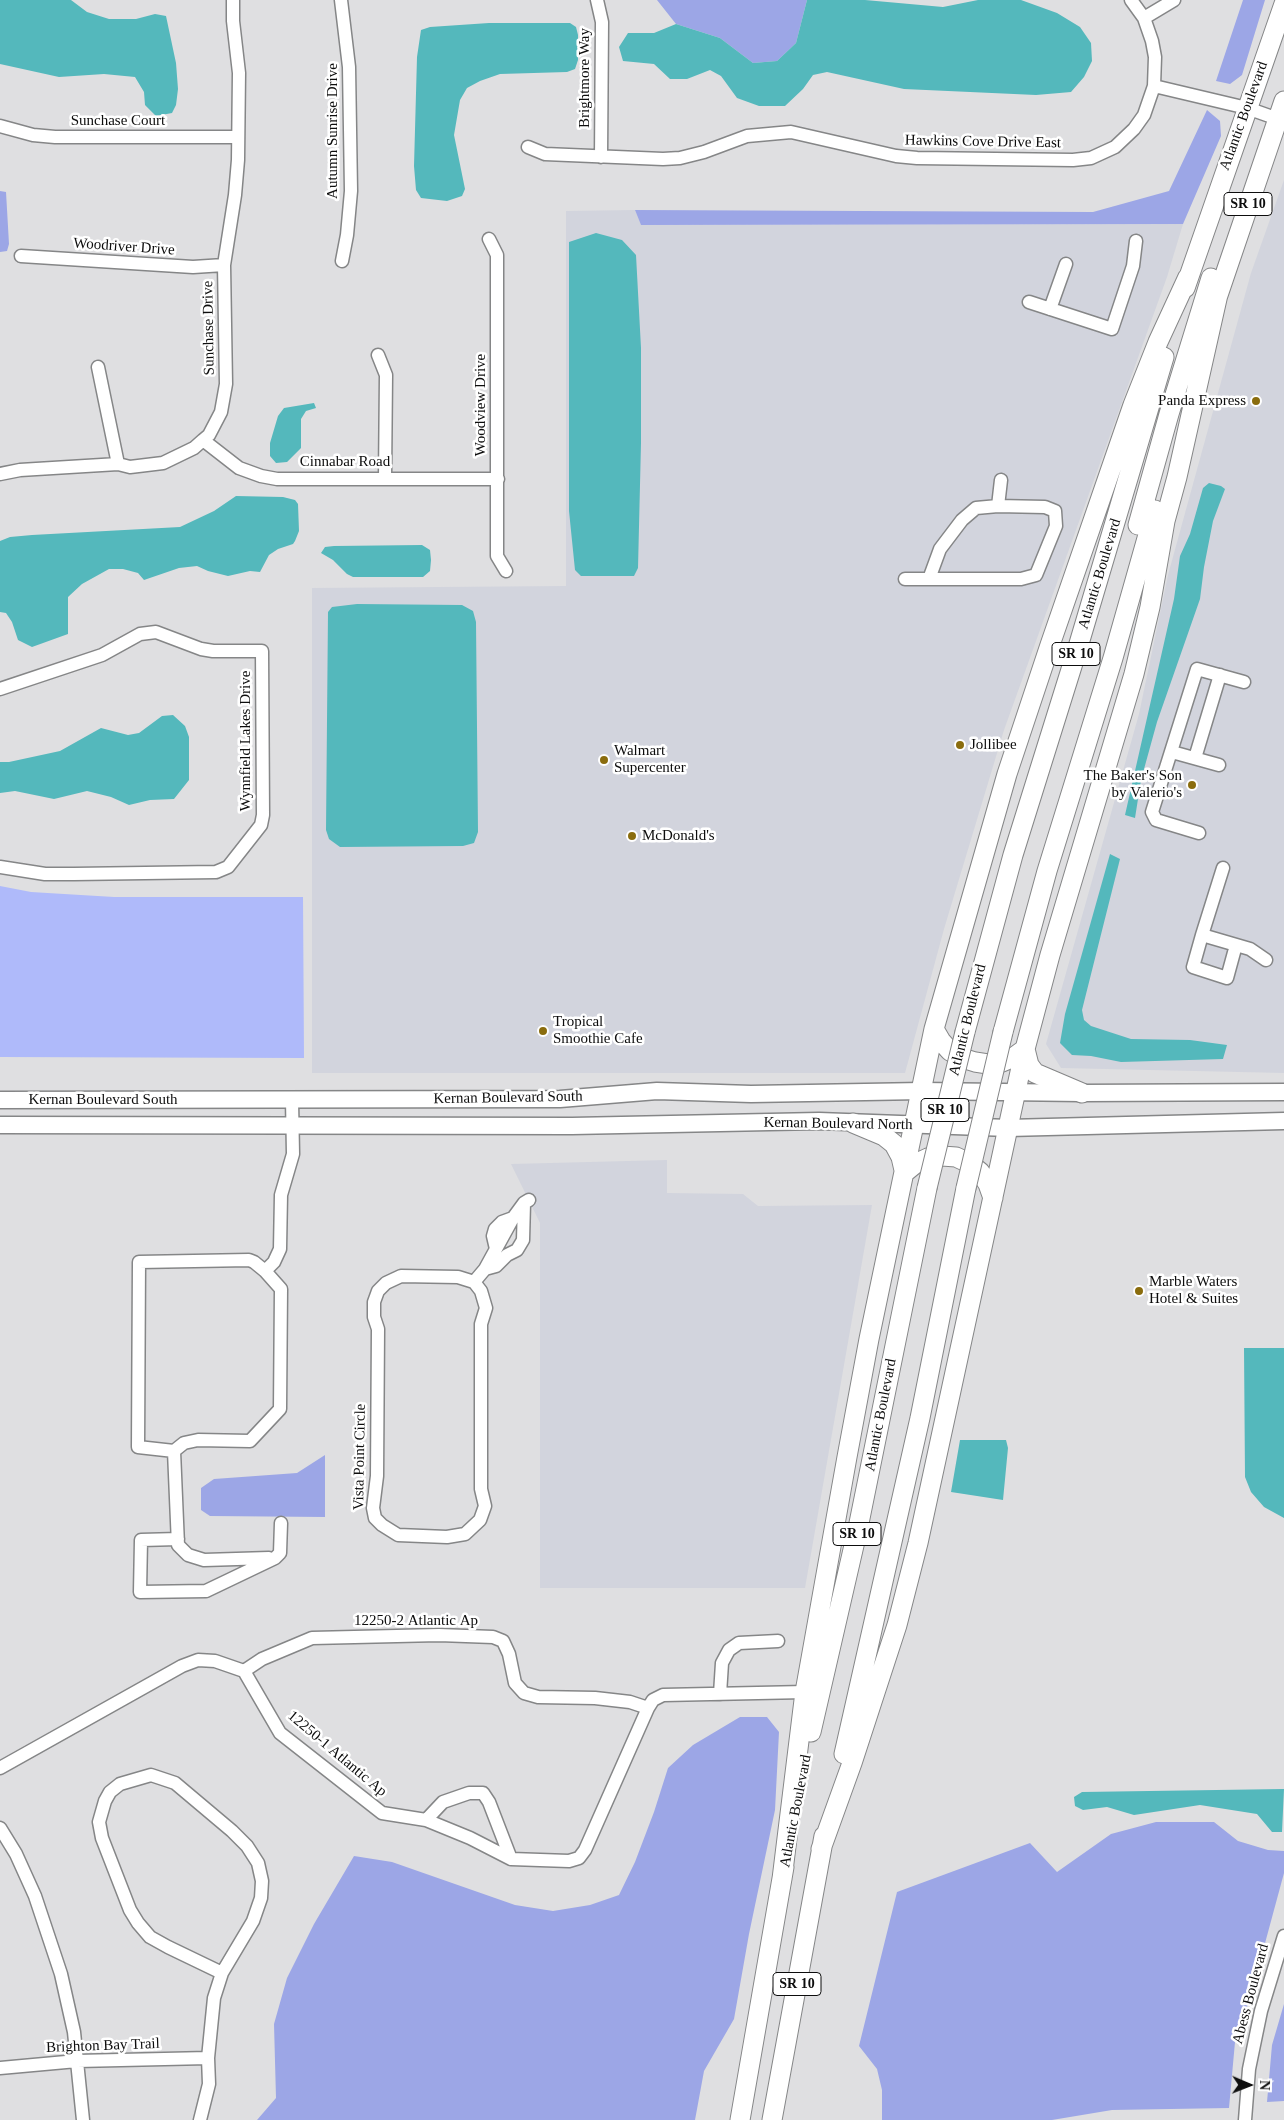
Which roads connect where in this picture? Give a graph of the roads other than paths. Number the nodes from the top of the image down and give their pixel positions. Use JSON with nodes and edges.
{"nodes":[{"id":1,"x":232,"y":0,"type":"edge"},
{"id":2,"x":342,"y":0,"type":"edge"},
{"id":3,"x":597,"y":0,"type":"edge"},
{"id":4,"x":1132,"y":0,"type":"edge"},
{"id":5,"x":1174,"y":0,"type":"edge"},
{"id":6,"x":1284,"y":4,"type":"edge"},
{"id":7,"x":1144,"y":18,"type":"junction"},
{"id":8,"x":1154,"y":86,"type":"junction"},
{"id":9,"x":1284,"y":101,"type":"edge"},
{"id":10,"x":1247,"y":108,"type":"junction"},
{"id":11,"x":1272,"y":117,"type":"junction"},
{"id":12,"x":0,"y":126,"type":"edge"},
{"id":13,"x":238,"y":137,"type":"junction"},
{"id":14,"x":528,"y":147,"type":"dead end"},
{"id":15,"x":601,"y":157,"type":"junction"},
{"id":16,"x":488,"y":239,"type":"dead end"},
{"id":17,"x":1136,"y":241,"type":"dead end"},
{"id":18,"x":22,"y":256,"type":"dead end"},
{"id":19,"x":342,"y":261,"type":"dead end"},
{"id":20,"x":1066,"y":264,"type":"dead end"},
{"id":21,"x":224,"y":265,"type":"junction"},
{"id":22,"x":1188,"y":277,"type":"junction"},
{"id":23,"x":1220,"y":290,"type":"junction"},
{"id":24,"x":1029,"y":302,"type":"dead end"},
{"id":25,"x":1050,"y":308,"type":"junction"},
{"id":26,"x":378,"y":355,"type":"dead end"},
{"id":27,"x":98,"y":367,"type":"dead end"},
{"id":28,"x":203,"y":440,"type":"junction"},
{"id":29,"x":118,"y":464,"type":"junction"},
{"id":30,"x":0,"y":474,"type":"edge"},
{"id":31,"x":385,"y":478,"type":"junction"},
{"id":32,"x":498,"y":479,"type":"junction"},
{"id":33,"x":1001,"y":480,"type":"dead end"},
{"id":34,"x":998,"y":506,"type":"junction"},
{"id":35,"x":506,"y":571,"type":"dead end"},
{"id":36,"x":905,"y":579,"type":"dead end"},
{"id":37,"x":929,"y":579,"type":"junction"},
{"id":38,"x":1128,"y":606,"type":"junction"},
{"id":39,"x":1220,"y":675,"type":"junction"},
{"id":40,"x":1244,"y":682,"type":"dead end"},
{"id":41,"x":0,"y":689,"type":"edge"},
{"id":42,"x":1172,"y":752,"type":"junction"},
{"id":43,"x":1196,"y":758,"type":"junction"},
{"id":44,"x":1219,"y":765,"type":"dead end"},
{"id":45,"x":1199,"y":833,"type":"dead end"},
{"id":46,"x":0,"y":867,"type":"edge"},
{"id":47,"x":1223,"y":868,"type":"dead end"},
{"id":48,"x":1202,"y":935,"type":"junction"},
{"id":49,"x":1236,"y":945,"type":"junction"},
{"id":50,"x":1266,"y":960,"type":"dead end"},
{"id":51,"x":934,"y":1029,"type":"junction"},
{"id":52,"x":1025,"y":1049,"type":"junction"},
{"id":53,"x":922,"y":1091,"type":"junction"},
{"id":54,"x":1016,"y":1091,"type":"junction"},
{"id":55,"x":1284,"y":1092,"type":"edge"},
{"id":56,"x":1082,"y":1093,"type":"junction"},
{"id":57,"x":0,"y":1100,"type":"edge"},
{"id":58,"x":292,"y":1100,"type":"junction"},
{"id":59,"x":1284,"y":1121,"type":"edge"},
{"id":60,"x":853,"y":1123,"type":"junction"},
{"id":61,"x":0,"y":1125,"type":"edge"},
{"id":62,"x":293,"y":1125,"type":"junction"},
{"id":63,"x":915,"y":1125,"type":"junction"},
{"id":64,"x":572,"y":1126,"type":"joint"},
{"id":65,"x":1008,"y":1128,"type":"junction"},
{"id":66,"x":904,"y":1173,"type":"junction"},
{"id":67,"x":993,"y":1198,"type":"junction"},
{"id":68,"x":485,"y":1269,"type":"junction"},
{"id":69,"x":265,"y":1271,"type":"junction"},
{"id":70,"x":474,"y":1282,"type":"junction"},
{"id":71,"x":174,"y":1451,"type":"junction"},
{"id":72,"x":281,"y":1523,"type":"dead end"},
{"id":73,"x":178,"y":1539,"type":"junction"},
{"id":74,"x":275,"y":1558,"type":"junction"},
{"id":75,"x":778,"y":1641,"type":"dead end"},
{"id":76,"x":244,"y":1671,"type":"junction"},
{"id":77,"x":805,"y":1692,"type":"junction"},
{"id":78,"x":720,"y":1694,"type":"junction"},
{"id":79,"x":648,"y":1708,"type":"junction"},
{"id":80,"x":0,"y":1768,"type":"edge"},
{"id":81,"x":426,"y":1820,"type":"junction"},
{"id":82,"x":0,"y":1828,"type":"edge"},
{"id":83,"x":821,"y":1849,"type":"junction"},
{"id":84,"x":511,"y":1859,"type":"junction"},
{"id":85,"x":782,"y":1879,"type":"junction"},
{"id":86,"x":1284,"y":1936,"type":"edge"},
{"id":87,"x":222,"y":1973,"type":"junction"},
{"id":88,"x":208,"y":2058,"type":"junction"},
{"id":89,"x":77,"y":2061,"type":"junction"},
{"id":90,"x":0,"y":2068,"type":"edge"},
{"id":91,"x":83,"y":2120,"type":"edge"},
{"id":92,"x":200,"y":2120,"type":"edge"},
{"id":93,"x":740,"y":2120,"type":"edge"},
{"id":94,"x":772,"y":2120,"type":"edge"},
{"id":95,"x":1244,"y":2120,"type":"edge"}],
"edges":[{"from":1,"to":13,"type":"street","name":"Sunchase Drive"},
{"from":2,"to":19,"type":"street","name":"Autumn Sunrise Drive"},
{"from":3,"to":15,"type":"street","name":"Brightmore Way"},
{"from":4,"to":7,"type":"street","name":"Hawkins Cove Drive East"},
{"from":5,"to":7,"type":"street"},
{"from":6,"to":10,"type":"highway","name":"Atlantic Boulevard","number":"SR 10"},
{"from":7,"to":8,"type":"street","name":"Hawkins Cove Drive East"},
{"from":8,"to":10,"type":"street"},
{"from":8,"to":15,"type":"street","name":"Hawkins Cove Drive East"},
{"from":9,"to":11,"type":"highway","number":"SR 10"},
{"from":10,"to":11,"type":"street"},
{"from":10,"to":22,"type":"highway","name":"Atlantic Boulevard","number":"SR 10"},
{"from":11,"to":23,"type":"highway","number":"SR 10"},
{"from":11,"to":38,"type":"highway"},
{"from":12,"to":13,"type":"street","name":"Sunchase Court"},
{"from":13,"to":21,"type":"street","name":"Sunchase Drive"},
{"from":14,"to":15,"type":"street","name":"Hawkins Cove Drive East"},
{"from":16,"to":32,"type":"street","name":"Woodview Drive"},
{"from":17,"to":25,"type":"street"},
{"from":18,"to":21,"type":"street","name":"Woodriver Drive"},
{"from":20,"to":25,"type":"street"},
{"from":21,"to":28,"type":"street","name":"Sunchase Drive"},
{"from":22,"to":51,"type":"highway"},
{"from":22,"to":85,"type":"highway","name":"Atlantic Boulevard","number":"SR 10","bridge":true},
{"from":23,"to":38,"type":"highway","number":"SR 10"},
{"from":23,"to":52,"type":"highway"},
{"from":24,"to":25,"type":"street"},
{"from":26,"to":31,"type":"street"},
{"from":27,"to":29,"type":"street"},
{"from":28,"to":29,"type":"street","name":"Sunchase Drive"},
{"from":28,"to":31,"type":"street","name":"Cinnabar Road"},
{"from":29,"to":30,"type":"street","name":"Sunchase Drive"},
{"from":31,"to":32,"type":"street","name":"Cinnabar Road"},
{"from":32,"to":35,"type":"street","name":"Woodview Drive"},
{"from":33,"to":34,"type":"street"},
{"from":34,"to":37,"type":"street"},
{"from":34,"to":37,"type":"street"},
{"from":36,"to":37,"type":"street"},
{"from":38,"to":83,"type":"highway","number":"SR 10","bridge":true},
{"from":39,"to":40,"type":"street"},
{"from":39,"to":42,"type":"street"},
{"from":39,"to":43,"type":"street"},
{"from":41,"to":46,"type":"street","name":"Wynnfield Lakes Drive"},
{"from":42,"to":43,"type":"street"},
{"from":42,"to":45,"type":"street"},
{"from":43,"to":44,"type":"street"},
{"from":47,"to":48,"type":"street"},
{"from":48,"to":49,"type":"street"},
{"from":48,"to":49,"type":"street"},
{"from":49,"to":50,"type":"street"},
{"from":51,"to":52,"type":"highway"},
{"from":51,"to":53,"type":"highway"},
{"from":52,"to":54,"type":"highway"},
{"from":52,"to":56,"type":"highway"},
{"from":53,"to":54,"type":"main road","name":"Kernan Boulevard South"},
{"from":53,"to":58,"type":"main road","name":"Kernan Boulevard South"},
{"from":53,"to":63,"type":"highway"},
{"from":54,"to":56,"type":"main road"},
{"from":54,"to":65,"type":"highway"},
{"from":55,"to":56,"type":"main road"},
{"from":57,"to":58,"type":"main road","name":"Kernan Boulevard South"},
{"from":58,"to":62,"type":"street"},
{"from":59,"to":65,"type":"main road","name":"Kernan Boulevard North"},
{"from":60,"to":63,"type":"main road","name":"Kernan Boulevard North"},
{"from":60,"to":64,"type":"main road","name":"Kernan Boulevard North"},
{"from":60,"to":66,"type":"highway"},
{"from":61,"to":62,"type":"main road","name":"Kernan Boulevard South"},
{"from":62,"to":64,"type":"main road","name":"Kernan Boulevard South"},
{"from":62,"to":69,"type":"street"},
{"from":63,"to":65,"type":"main road","name":"Kernan Boulevard North"},
{"from":63,"to":66,"type":"highway"},
{"from":65,"to":67,"type":"highway"},
{"from":66,"to":67,"type":"highway"},
{"from":66,"to":77,"type":"highway"},
{"from":67,"to":83,"type":"highway"},
{"from":68,"to":68,"type":"street"},
{"from":68,"to":70,"type":"street"},
{"from":69,"to":71,"type":"street"},
{"from":69,"to":71,"type":"street"},
{"from":70,"to":70,"type":"street","name":"Vista Point Circle"},
{"from":71,"to":73,"type":"street"},
{"from":72,"to":74,"type":"street"},
{"from":73,"to":74,"type":"street"},
{"from":73,"to":74,"type":"street"},
{"from":75,"to":78,"type":"street"},
{"from":76,"to":79,"type":"street","name":"12250-2 Atlantic Ap"},
{"from":76,"to":80,"type":"street"},
{"from":76,"to":81,"type":"street","name":"12250-1 Atlantic Ap"},
{"from":77,"to":78,"type":"street"},
{"from":77,"to":85,"type":"highway"},
{"from":78,"to":79,"type":"street"},
{"from":79,"to":84,"type":"street","name":"12250-1 Atlantic Ap"},
{"from":81,"to":84,"type":"street","name":"12250-1 Atlantic Ap"},
{"from":81,"to":84,"type":"street"},
{"from":82,"to":89,"type":"street"},
{"from":83,"to":94,"type":"highway","number":"SR 10"},
{"from":85,"to":93,"type":"highway","name":"Atlantic Boulevard","number":"SR 10"},
{"from":86,"to":95,"type":"street","name":"Abess Boulevard"},
{"from":87,"to":87,"type":"street"},
{"from":87,"to":88,"type":"street"},
{"from":88,"to":89,"type":"street","name":"Brighton Bay Trail"},
{"from":88,"to":92,"type":"street"},
{"from":89,"to":90,"type":"street","name":"Brighton Bay Trail"},
{"from":89,"to":91,"type":"street"}]}
